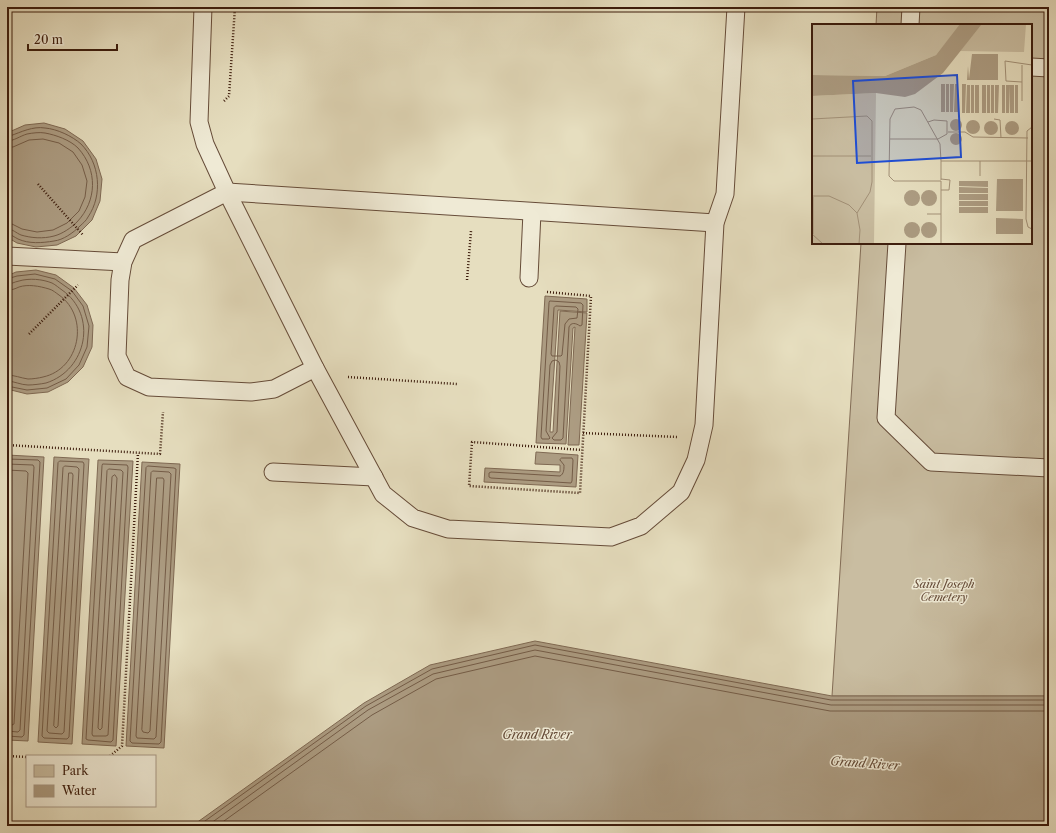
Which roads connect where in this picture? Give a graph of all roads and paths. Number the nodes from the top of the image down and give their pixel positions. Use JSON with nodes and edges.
{"nodes":[{"id":1,"x":203,"y":7,"type":"edge"},
{"id":2,"x":736,"y":7,"type":"edge"},
{"id":3,"x":911,"y":7,"type":"edge"},
{"id":4,"x":910,"y":24,"type":"edge"},
{"id":5,"x":1032,"y":67,"type":"edge"},
{"id":6,"x":1049,"y":68,"type":"edge"},
{"id":7,"x":38,"y":184,"type":"dead end"},
{"id":8,"x":227,"y":192,"type":"junction"},
{"id":9,"x":472,"y":208,"type":"junction"},
{"id":10,"x":532,"y":212,"type":"junction"},
{"id":11,"x":715,"y":223,"type":"junction"},
{"id":12,"x":84,"y":235,"type":"dead end"},
{"id":13,"x":897,"y":244,"type":"edge"},
{"id":14,"x":7,"y":256,"type":"edge"},
{"id":15,"x":123,"y":262,"type":"junction"},
{"id":16,"x":529,"y":278,"type":"joint"},
{"id":17,"x":467,"y":280,"type":"dead end"},
{"id":18,"x":79,"y":284,"type":"dead end"},
{"id":19,"x":29,"y":334,"type":"dead end"},
{"id":20,"x":317,"y":372,"type":"junction"},
{"id":21,"x":457,"y":384,"type":"dead end"},
{"id":22,"x":164,"y":388,"type":"junction"},
{"id":23,"x":583,"y":433,"type":"junction"},
{"id":24,"x":701,"y":438,"type":"junction"},
{"id":25,"x":7,"y":446,"type":"edge"},
{"id":26,"x":582,"y":450,"type":"junction"},
{"id":27,"x":138,"y":453,"type":"junction"},
{"id":28,"x":1049,"y":468,"type":"edge"},
{"id":29,"x":273,"y":472,"type":"dead end"},
{"id":30,"x":374,"y":477,"type":"junction"},
{"id":31,"x":111,"y":755,"type":"edge"},
{"id":32,"x":7,"y":756,"type":"edge"},
{"id":33,"x":26,"y":757,"type":"edge"}],
"edges":[{"from":1,"to":8,"type":"lane"},
{"from":2,"to":11,"type":"lane"},
{"from":3,"to":4,"type":"lane"},
{"from":5,"to":6,"type":"lane"},
{"from":7,"to":12,"type":"path"},
{"from":8,"to":9,"type":"lane"},
{"from":8,"to":15,"type":"lane"},
{"from":8,"to":20,"type":"lane"},
{"from":9,"to":10,"type":"lane"},
{"from":9,"to":17,"type":"path"},
{"from":10,"to":11,"type":"lane"},
{"from":10,"to":16,"type":"lane"},
{"from":11,"to":24,"type":"lane"},
{"from":13,"to":28,"type":"lane"},
{"from":14,"to":15,"type":"lane"},
{"from":15,"to":22,"type":"lane"},
{"from":16,"to":23,"type":"path"},
{"from":18,"to":19,"type":"path"},
{"from":20,"to":21,"type":"path"},
{"from":20,"to":22,"type":"lane"},
{"from":20,"to":30,"type":"lane"},
{"from":22,"to":27,"type":"path"},
{"from":23,"to":24,"type":"path"},
{"from":23,"to":26,"type":"path"},
{"from":24,"to":30,"type":"lane"},
{"from":25,"to":27,"type":"path"},
{"from":26,"to":26,"type":"path"},
{"from":27,"to":31,"type":"path"},
{"from":29,"to":30,"type":"lane"},
{"from":32,"to":33,"type":"path"}]}
